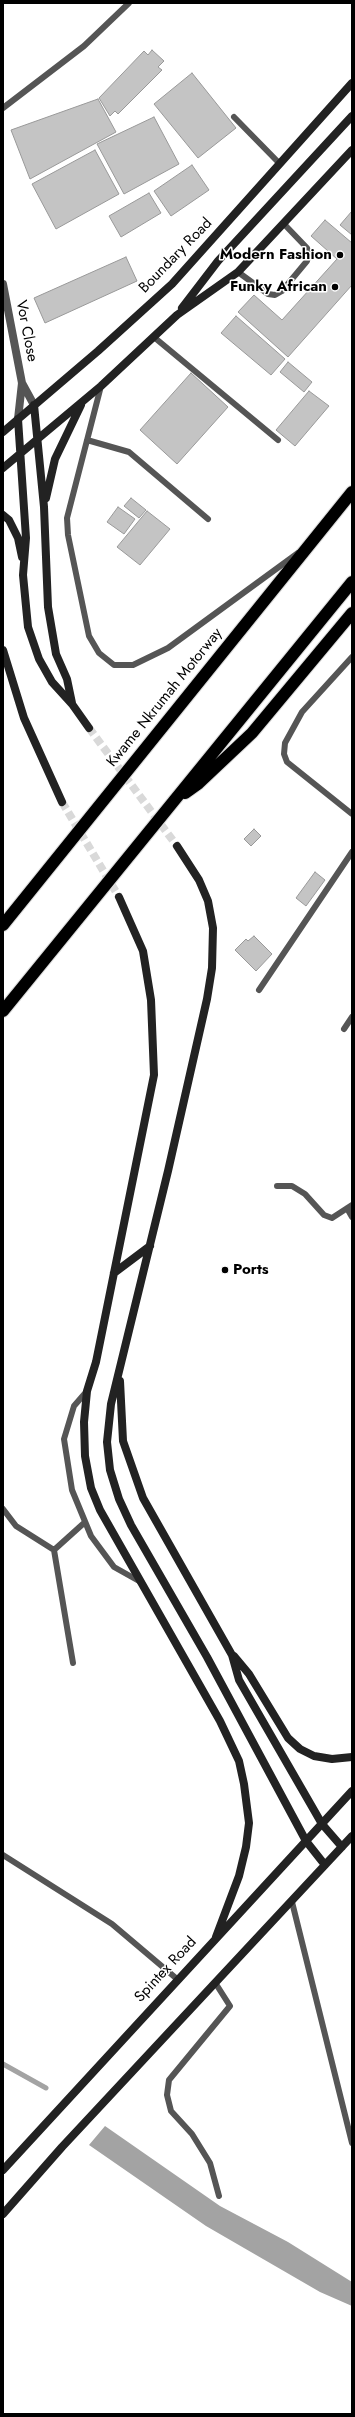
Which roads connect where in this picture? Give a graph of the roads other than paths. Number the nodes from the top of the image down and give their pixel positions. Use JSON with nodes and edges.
{"nodes":[{"id":1,"x":129,"y":3,"type":"edge"},
{"id":2,"x":352,"y":83,"type":"edge"},
{"id":3,"x":3,"y":108,"type":"edge"},
{"id":4,"x":352,"y":116,"type":"edge"},
{"id":5,"x":234,"y":117,"type":"dead end"},
{"id":6,"x":352,"y":150,"type":"edge"},
{"id":7,"x":280,"y":164,"type":"junction"},
{"id":8,"x":284,"y":224,"type":"junction"},
{"id":9,"x":238,"y":272,"type":"junction"},
{"id":10,"x":3,"y":284,"type":"edge"},
{"id":11,"x":4,"y":297,"type":"edge"},
{"id":12,"x":177,"y":315,"type":"junction"},
{"id":13,"x":155,"y":338,"type":"junction"},
{"id":14,"x":22,"y":383,"type":"junction"},
{"id":15,"x":101,"y":386,"type":"junction"},
{"id":16,"x":83,"y":402,"type":"junction"},
{"id":17,"x":34,"y":405,"type":"junction"},
{"id":18,"x":18,"y":419,"type":"junction"},
{"id":19,"x":3,"y":432,"type":"edge"},
{"id":20,"x":87,"y":440,"type":"junction"},
{"id":21,"x":278,"y":440,"type":"dead end"},
{"id":22,"x":37,"y":441,"type":"junction"},
{"id":23,"x":22,"y":453,"type":"junction"},
{"id":24,"x":3,"y":468,"type":"edge"},
{"id":25,"x":352,"y":492,"type":"edge"},
{"id":26,"x":44,"y":507,"type":"junction"},
{"id":27,"x":3,"y":514,"type":"edge"},
{"id":28,"x":208,"y":519,"type":"dead end"},
{"id":29,"x":310,"y":544,"type":"junction"},
{"id":30,"x":24,"y":564,"type":"junction"},
{"id":31,"x":352,"y":582,"type":"edge"},
{"id":32,"x":352,"y":613,"type":"edge"},
{"id":33,"x":3,"y":650,"type":"edge"},
{"id":34,"x":352,"y":657,"type":"edge"},
{"id":35,"x":72,"y":704,"type":"junction"},
{"id":36,"x":90,"y":728,"type":"tunnel mouth"},
{"id":37,"x":174,"y":801,"type":"junction"},
{"id":38,"x":62,"y":802,"type":"tunnel mouth"},
{"id":39,"x":352,"y":814,"type":"edge"},
{"id":40,"x":177,"y":846,"type":"tunnel mouth"},
{"id":41,"x":352,"y":852,"type":"edge"},
{"id":42,"x":119,"y":897,"type":"tunnel mouth"},
{"id":43,"x":3,"y":924,"type":"edge"},
{"id":44,"x":259,"y":990,"type":"dead end"},
{"id":45,"x":3,"y":1011,"type":"edge"},
{"id":46,"x":352,"y":1017,"type":"edge"},
{"id":47,"x":344,"y":1028,"type":"dead end"},
{"id":48,"x":277,"y":1186,"type":"dead end"},
{"id":49,"x":350,"y":1208,"type":"edge"},
{"id":50,"x":352,"y":1217,"type":"edge"},
{"id":51,"x":150,"y":1246,"type":"junction"},
{"id":52,"x":114,"y":1273,"type":"junction"},
{"id":53,"x":120,"y":1374,"type":"junction"},
{"id":54,"x":88,"y":1391,"type":"junction"},
{"id":55,"x":3,"y":1509,"type":"edge"},
{"id":56,"x":84,"y":1523,"type":"junction"},
{"id":57,"x":54,"y":1550,"type":"junction"},
{"id":58,"x":139,"y":1581,"type":"junction"},
{"id":59,"x":232,"y":1654,"type":"junction"},
{"id":60,"x":73,"y":1663,"type":"dead end"},
{"id":61,"x":352,"y":1757,"type":"edge"},
{"id":62,"x":352,"y":1791,"type":"edge"},
{"id":63,"x":322,"y":1824,"type":"junction"},
{"id":64,"x":352,"y":1836,"type":"edge"},
{"id":65,"x":306,"y":1841,"type":"junction"},
{"id":66,"x":342,"y":1847,"type":"junction"},
{"id":67,"x":3,"y":1855,"type":"edge"},
{"id":68,"x":325,"y":1865,"type":"junction"},
{"id":69,"x":292,"y":1902,"type":"junction"},
{"id":70,"x":216,"y":1937,"type":"junction"},
{"id":71,"x":176,"y":1979,"type":"junction"},
{"id":72,"x":216,"y":1984,"type":"junction"},
{"id":73,"x":352,"y":2141,"type":"edge"},
{"id":74,"x":3,"y":2170,"type":"edge"},
{"id":75,"x":219,"y":2196,"type":"dead end"},
{"id":76,"x":3,"y":2214,"type":"edge"}],
"edges":[{"from":1,"to":3,"type":"lane"},
{"from":2,"to":7,"type":"main road","name":"Boundary Road"},
{"from":4,"to":12,"type":"main road"},
{"from":5,"to":7,"type":"lane"},
{"from":6,"to":8,"type":"main road"},
{"from":7,"to":17,"type":"main road","name":"Boundary Road"},
{"from":8,"to":9,"type":"main road"},
{"from":8,"to":9,"type":"lane"},
{"from":9,"to":12,"type":"main road"},
{"from":10,"to":11,"type":"street","name":"Vor Close"},
{"from":11,"to":14,"type":"street","name":"Vor Close"},
{"from":12,"to":13,"type":"main road"},
{"from":13,"to":15,"type":"main road"},
{"from":13,"to":21,"type":"lane"},
{"from":14,"to":17,"type":"street","name":"Vor Close"},
{"from":14,"to":18,"type":"street","name":"Vor Close"},
{"from":15,"to":16,"type":"main road"},
{"from":15,"to":20,"type":"lane"},
{"from":16,"to":22,"type":"main road"},
{"from":16,"to":26,"type":"main road"},
{"from":17,"to":18,"type":"main road","name":"Boundary Road"},
{"from":17,"to":22,"type":"main road"},
{"from":18,"to":19,"type":"main road","name":"Boundary Road"},
{"from":18,"to":23,"type":"main road"},
{"from":20,"to":28,"type":"lane"},
{"from":20,"to":29,"type":"lane"},
{"from":22,"to":23,"type":"main road"},
{"from":22,"to":26,"type":"main road"},
{"from":23,"to":24,"type":"main road"},
{"from":23,"to":30,"type":"main road"},
{"from":25,"to":29,"type":"highway","name":"Kwame Nkrumah Motorway"},
{"from":26,"to":35,"type":"main road"},
{"from":27,"to":30,"type":"main road"},
{"from":29,"to":43,"type":"highway","name":"Kwame Nkrumah Motorway"},
{"from":30,"to":35,"type":"main road"},
{"from":31,"to":37,"type":"highway"},
{"from":32,"to":37,"type":"highway"},
{"from":33,"to":38,"type":"main road"},
{"from":34,"to":39,"type":"lane"},
{"from":35,"to":36,"type":"main road"},
{"from":37,"to":45,"type":"highway"},
{"from":40,"to":51,"type":"main road"},
{"from":41,"to":44,"type":"lane"},
{"from":42,"to":52,"type":"main road"},
{"from":46,"to":47,"type":"lane"},
{"from":48,"to":49,"type":"lane"},
{"from":49,"to":50,"type":"lane"},
{"from":51,"to":52,"type":"main road"},
{"from":51,"to":53,"type":"main road"},
{"from":52,"to":54,"type":"main road"},
{"from":53,"to":59,"type":"main road"},
{"from":53,"to":65,"type":"main road"},
{"from":54,"to":56,"type":"lane"},
{"from":54,"to":58,"type":"main road"},
{"from":55,"to":57,"type":"lane"},
{"from":56,"to":57,"type":"lane"},
{"from":56,"to":58,"type":"lane"},
{"from":57,"to":60,"type":"lane"},
{"from":58,"to":70,"type":"main road"},
{"from":59,"to":61,"type":"main road"},
{"from":59,"to":63,"type":"main road"},
{"from":62,"to":63,"type":"main road","name":"Spintex Road"},
{"from":63,"to":65,"type":"main road","name":"Spintex Road"},
{"from":63,"to":66,"type":"main road"},
{"from":64,"to":66,"type":"main road"},
{"from":65,"to":68,"type":"main road"},
{"from":65,"to":70,"type":"main road","name":"Spintex Road"},
{"from":66,"to":68,"type":"main road"},
{"from":67,"to":71,"type":"lane"},
{"from":68,"to":69,"type":"main road"},
{"from":69,"to":72,"type":"main road"},
{"from":69,"to":73,"type":"lane"},
{"from":70,"to":71,"type":"main road","name":"Spintex Road"},
{"from":71,"to":74,"type":"main road","name":"Spintex Road"},
{"from":72,"to":75,"type":"lane"},
{"from":72,"to":76,"type":"main road"}]}
